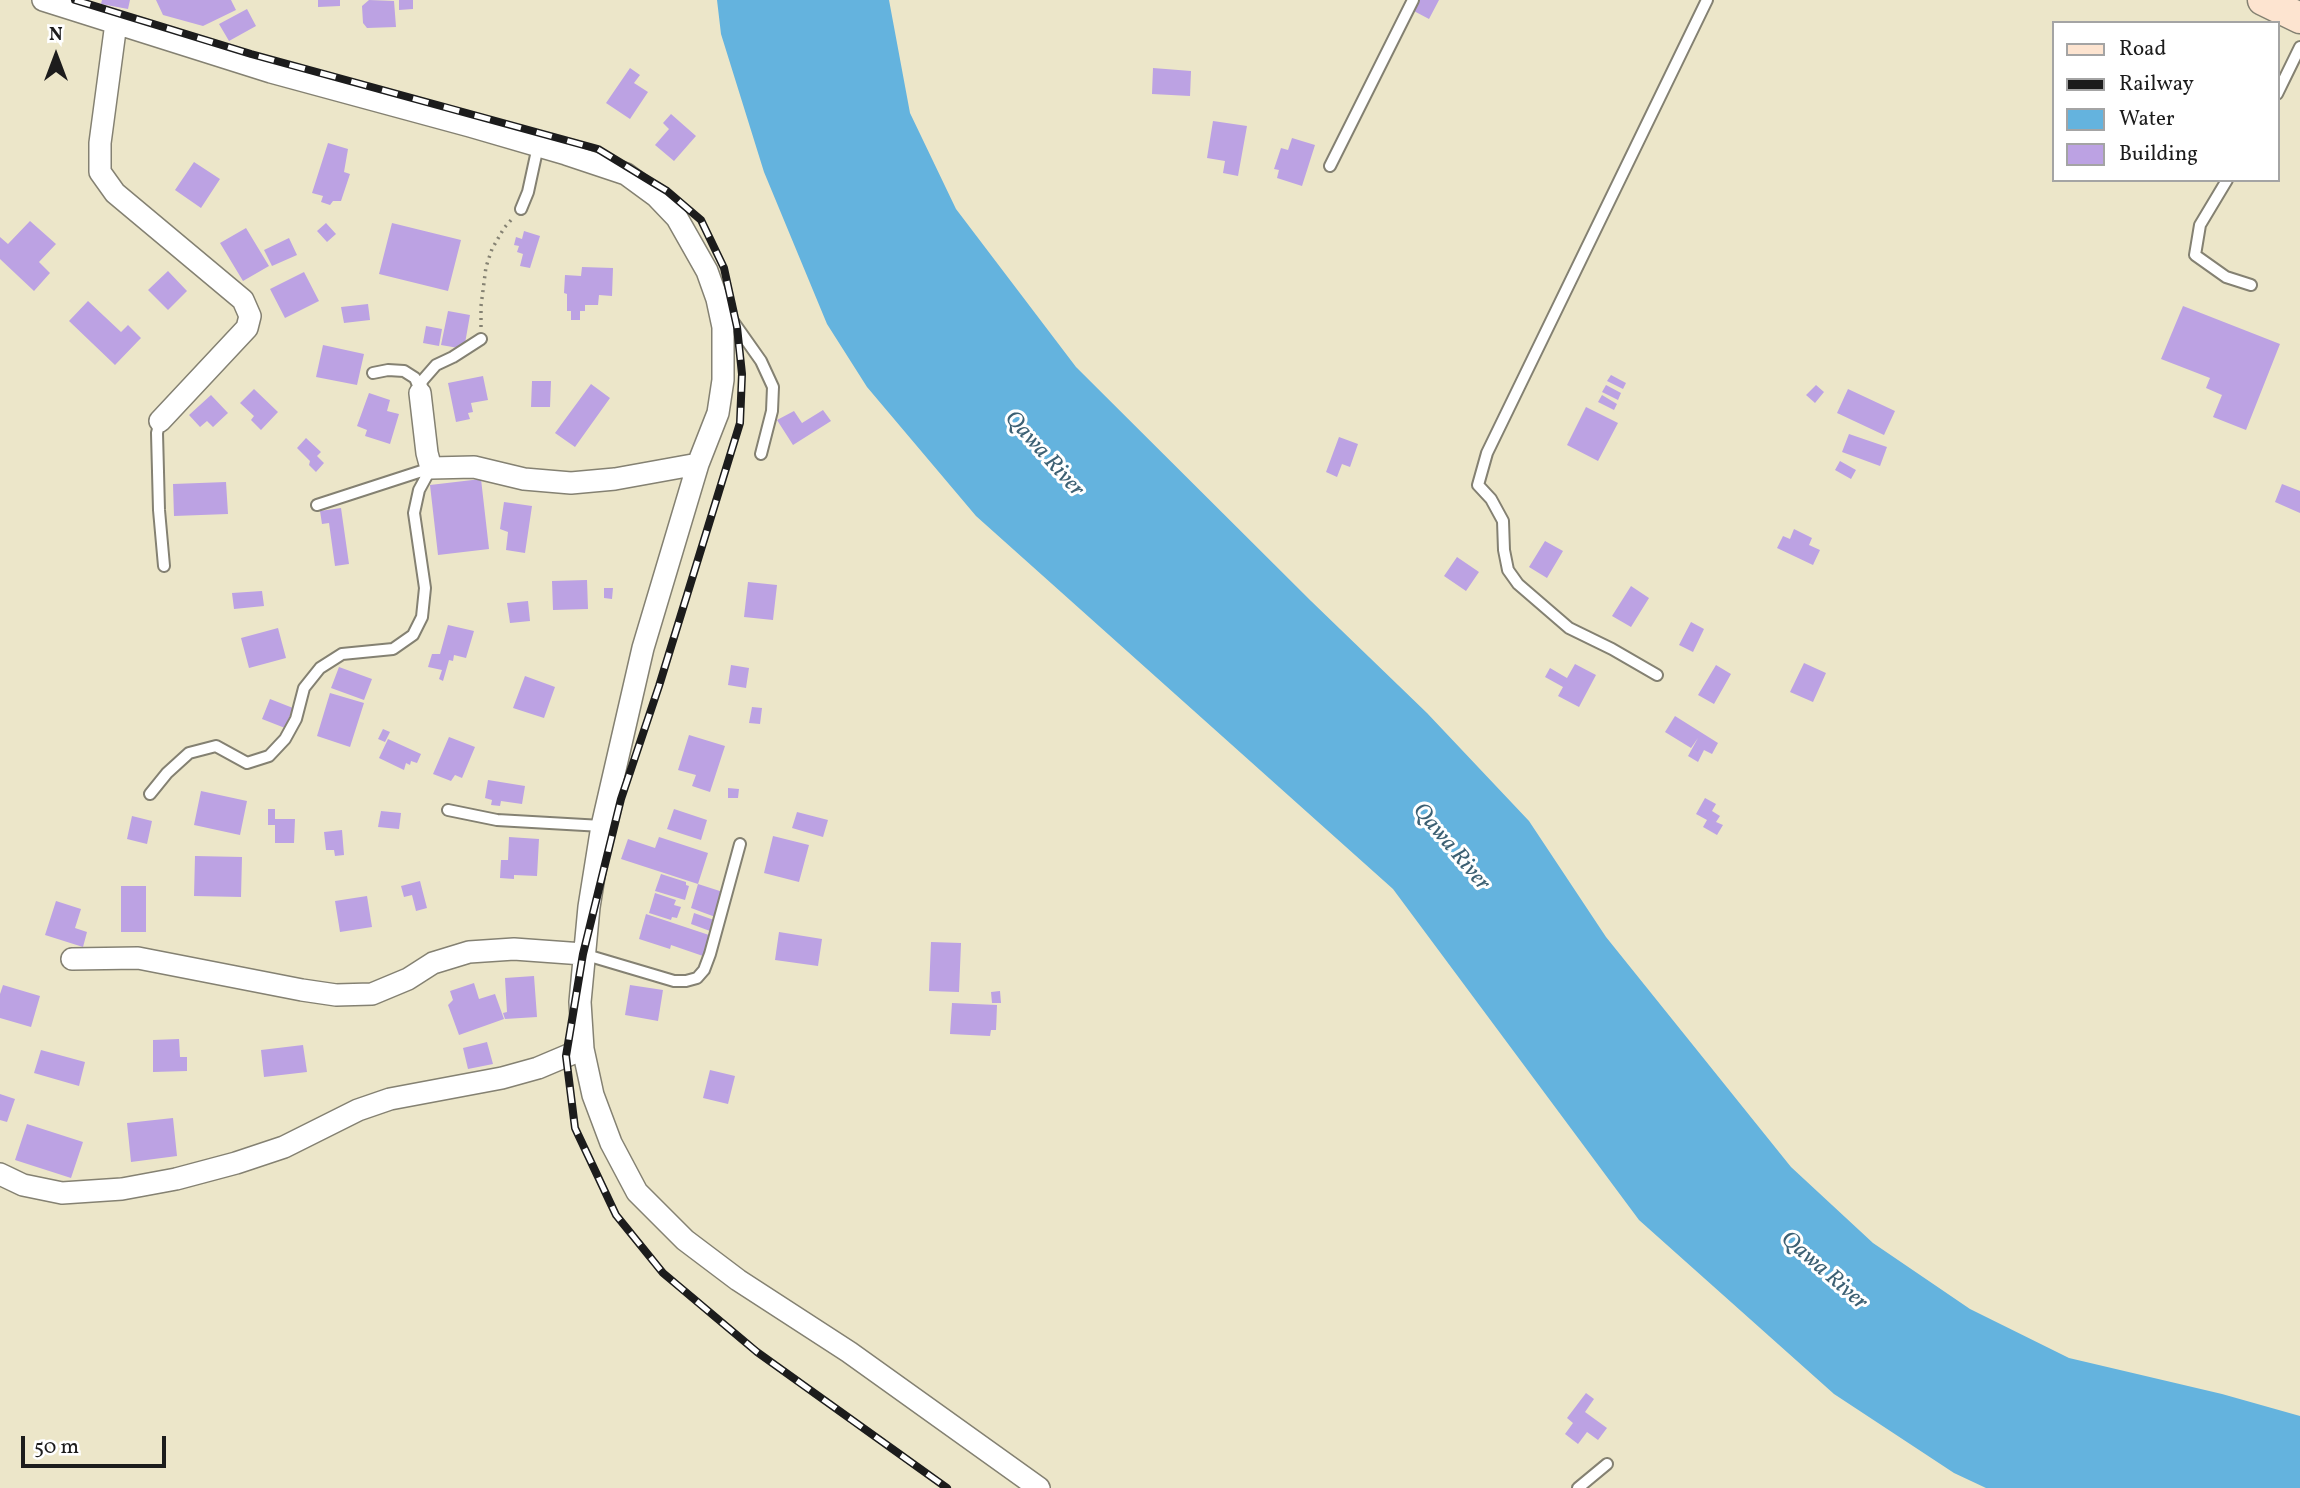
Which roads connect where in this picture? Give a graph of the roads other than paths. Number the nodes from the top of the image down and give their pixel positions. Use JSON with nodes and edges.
{"nodes":[{"id":1,"x":43,"y":0,"type":"edge"},
{"id":2,"x":1413,"y":0,"type":"edge"},
{"id":3,"x":1707,"y":0,"type":"edge"},
{"id":4,"x":2263,"y":0,"type":"edge"},
{"id":5,"x":2300,"y":18,"type":"edge"},
{"id":6,"x":116,"y":23,"type":"junction"},
{"id":7,"x":2300,"y":47,"type":"edge"},
{"id":8,"x":2279,"y":89,"type":"edge"},
{"id":9,"x":538,"y":146,"type":"junction"},
{"id":10,"x":1330,"y":166,"type":"dead end"},
{"id":11,"x":2226,"y":182,"type":"edge"},
{"id":12,"x":521,"y":209,"type":"road end"},
{"id":13,"x":2251,"y":285,"type":"dead end"},
{"id":14,"x":717,"y":299,"type":"junction"},
{"id":15,"x":481,"y":339,"type":"road end"},
{"id":16,"x":373,"y":373,"type":"dead end"},
{"id":17,"x":421,"y":393,"type":"junction"},
{"id":18,"x":160,"y":421,"type":"joint"},
{"id":19,"x":761,"y":454,"type":"dead end"},
{"id":20,"x":698,"y":464,"type":"junction"},
{"id":21,"x":431,"y":468,"type":"junction"},
{"id":22,"x":317,"y":505,"type":"dead end"},
{"id":23,"x":164,"y":566,"type":"dead end"},
{"id":24,"x":1657,"y":675,"type":"dead end"},
{"id":25,"x":150,"y":794,"type":"dead end"},
{"id":26,"x":448,"y":810,"type":"dead end"},
{"id":27,"x":602,"y":826,"type":"junction"},
{"id":28,"x":740,"y":845,"type":"dead end"},
{"id":29,"x":583,"y":954,"type":"junction"},
{"id":30,"x":72,"y":959,"type":"dead end"},
{"id":31,"x":583,"y":1049,"type":"junction"},
{"id":32,"x":0,"y":1174,"type":"edge"},
{"id":33,"x":1607,"y":1464,"type":"dead end"},
{"id":34,"x":1039,"y":1488,"type":"edge"},
{"id":35,"x":1578,"y":1488,"type":"edge"}],
"edges":[{"from":1,"to":6,"type":"street"},
{"from":2,"to":10,"type":"lane"},
{"from":3,"to":24,"type":"lane"},
{"from":4,"to":5,"type":"main road"},
{"from":6,"to":9,"type":"street"},
{"from":6,"to":18,"type":"street"},
{"from":7,"to":8,"type":"lane"},
{"from":9,"to":12,"type":"lane"},
{"from":9,"to":14,"type":"street"},
{"from":11,"to":13,"type":"lane"},
{"from":14,"to":19,"type":"lane"},
{"from":14,"to":20,"type":"street"},
{"from":15,"to":17,"type":"lane"},
{"from":16,"to":17,"type":"lane"},
{"from":17,"to":21,"type":"street"},
{"from":18,"to":23,"type":"lane"},
{"from":20,"to":21,"type":"street"},
{"from":20,"to":27,"type":"street"},
{"from":21,"to":22,"type":"lane"},
{"from":21,"to":25,"type":"lane"},
{"from":26,"to":27,"type":"lane"},
{"from":27,"to":29,"type":"street"},
{"from":28,"to":29,"type":"lane"},
{"from":29,"to":30,"type":"street"},
{"from":29,"to":31,"type":"street"},
{"from":31,"to":32,"type":"street"},
{"from":31,"to":34,"type":"street"},
{"from":33,"to":35,"type":"lane"}]}
